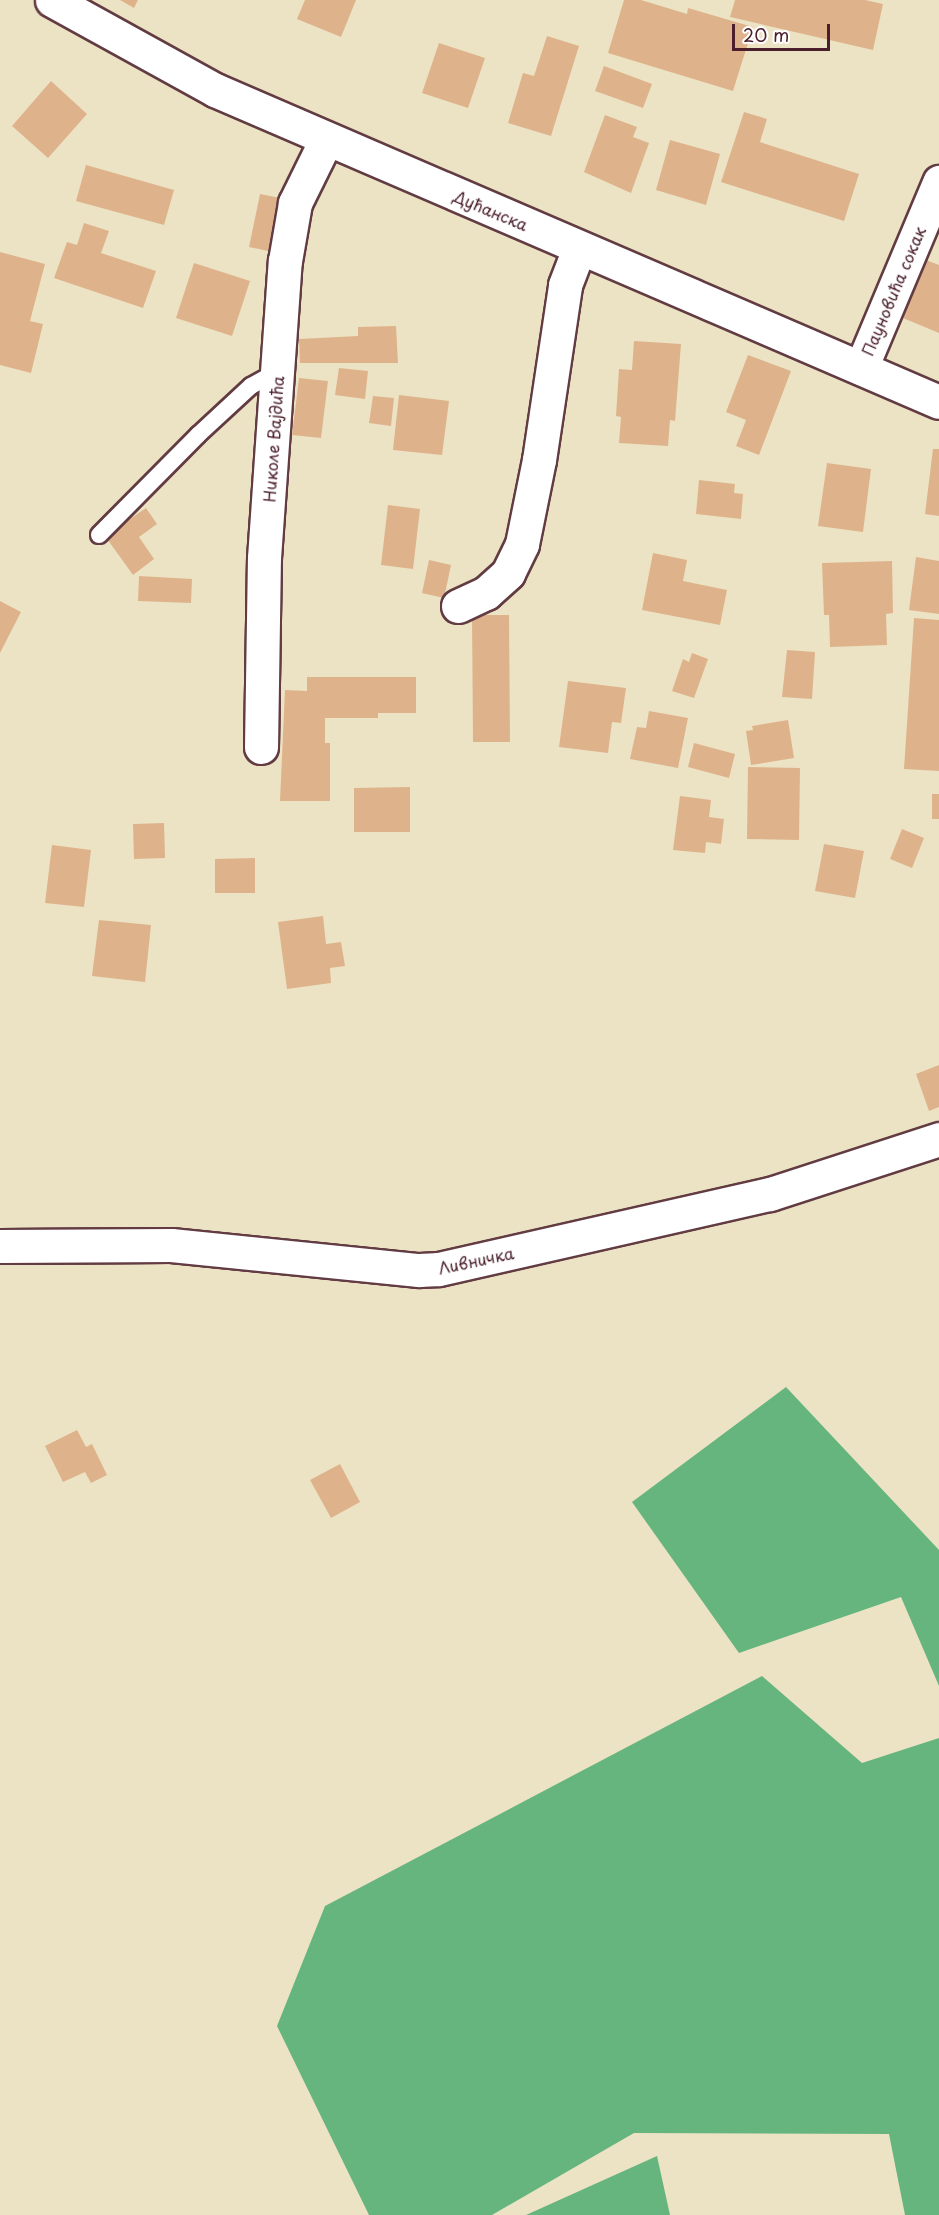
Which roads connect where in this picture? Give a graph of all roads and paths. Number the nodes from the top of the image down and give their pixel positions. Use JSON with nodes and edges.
{"nodes":[{"id":1,"x":52,"y":0,"type":"edge"},
{"id":2,"x":326,"y":140,"type":"junction"},
{"id":3,"x":939,"y":182,"type":"edge"},
{"id":4,"x":579,"y":248,"type":"junction"},
{"id":5,"x":861,"y":368,"type":"junction"},
{"id":6,"x":278,"y":371,"type":"junction"},
{"id":7,"x":939,"y":402,"type":"edge"},
{"id":8,"x":99,"y":535,"type":"dead end"},
{"id":9,"x":459,"y":606,"type":"dead end"},
{"id":10,"x":261,"y":747,"type":"dead end"},
{"id":11,"x":939,"y":1139,"type":"edge"},
{"id":12,"x":0,"y":1246,"type":"edge"}],
"edges":[{"from":1,"to":2,"type":"street","name":"Дућанска"},
{"from":2,"to":4,"type":"street","name":"Дућанска"},
{"from":2,"to":6,"type":"street","name":"Николе Вајдића"},
{"from":3,"to":5,"type":"street","name":"Пауновића сокак"},
{"from":4,"to":5,"type":"street","name":"Дућанска"},
{"from":4,"to":9,"type":"street"},
{"from":5,"to":7,"type":"street","name":"Дућанска"},
{"from":6,"to":8,"type":"lane"},
{"from":6,"to":10,"type":"street","name":"Николе Вајдића"},
{"from":11,"to":12,"type":"street","name":"Ливничка"}]}
